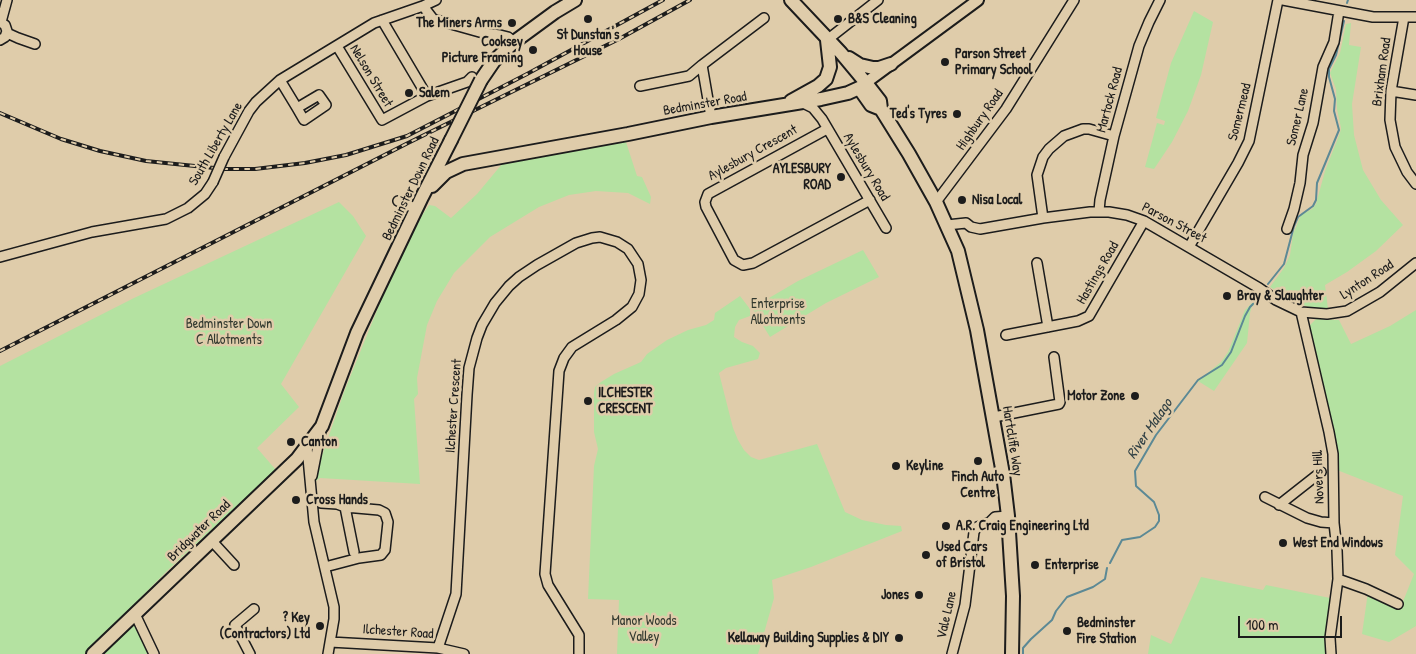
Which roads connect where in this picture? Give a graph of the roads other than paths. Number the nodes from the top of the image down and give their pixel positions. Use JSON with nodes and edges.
{"nodes":[{"id":1,"x":7,"y":0,"type":"edge"},
{"id":2,"x":436,"y":0,"type":"edge"},
{"id":3,"x":575,"y":0,"type":"edge"},
{"id":4,"x":792,"y":0,"type":"edge"},
{"id":5,"x":878,"y":0,"type":"edge"},
{"id":6,"x":978,"y":0,"type":"edge"},
{"id":7,"x":1074,"y":0,"type":"edge"},
{"id":8,"x":1160,"y":0,"type":"edge"},
{"id":9,"x":1278,"y":0,"type":"edge"},
{"id":10,"x":1283,"y":0,"type":"edge"},
{"id":11,"x":423,"y":6,"type":"junction"},
{"id":12,"x":557,"y":6,"type":"edge"},
{"id":13,"x":1343,"y":12,"type":"junction"},
{"id":14,"x":1404,"y":17,"type":"junction"},
{"id":15,"x":1416,"y":17,"type":"edge"},
{"id":16,"x":764,"y":18,"type":"dead end"},
{"id":17,"x":382,"y":20,"type":"junction"},
{"id":18,"x":0,"y":22,"type":"edge"},
{"id":19,"x":4,"y":36,"type":"edge"},
{"id":20,"x":827,"y":40,"type":"junction"},
{"id":21,"x":514,"y":42,"type":"junction"},
{"id":22,"x":35,"y":44,"type":"dead end"},
{"id":23,"x":337,"y":46,"type":"junction"},
{"id":24,"x":841,"y":53,"type":"junction"},
{"id":25,"x":891,"y":64,"type":"junction"},
{"id":26,"x":702,"y":65,"type":"junction"},
{"id":27,"x":476,"y":79,"type":"junction"},
{"id":28,"x":280,"y":80,"type":"junction"},
{"id":29,"x":823,"y":82,"type":"junction"},
{"id":30,"x":863,"y":85,"type":"junction"},
{"id":31,"x":640,"y":86,"type":"dead end"},
{"id":32,"x":1391,"y":91,"type":"junction"},
{"id":33,"x":1416,"y":95,"type":"edge"},
{"id":34,"x":427,"y":96,"type":"junction"},
{"id":35,"x":822,"y":99,"type":"junction"},
{"id":36,"x":803,"y":103,"type":"junction"},
{"id":37,"x":782,"y":106,"type":"junction"},
{"id":38,"x":297,"y":108,"type":"dead end"},
{"id":39,"x":711,"y":117,"type":"junction"},
{"id":40,"x":822,"y":119,"type":"junction"},
{"id":41,"x":827,"y":129,"type":"junction"},
{"id":42,"x":1114,"y":136,"type":"junction"},
{"id":43,"x":451,"y":140,"type":"junction"},
{"id":44,"x":463,"y":164,"type":"junction"},
{"id":45,"x":1416,"y":184,"type":"edge"},
{"id":46,"x":422,"y":197,"type":"junction"},
{"id":47,"x":870,"y":200,"type":"junction"},
{"id":48,"x":398,"y":201,"type":"dead end"},
{"id":49,"x":936,"y":202,"type":"junction"},
{"id":50,"x":417,"y":209,"type":"junction"},
{"id":51,"x":1099,"y":212,"type":"junction"},
{"id":52,"x":1042,"y":218,"type":"junction"},
{"id":53,"x":1144,"y":221,"type":"junction"},
{"id":54,"x":962,"y":223,"type":"junction"},
{"id":55,"x":947,"y":225,"type":"junction"},
{"id":56,"x":886,"y":228,"type":"dead end"},
{"id":57,"x":1286,"y":230,"type":"dead end"},
{"id":58,"x":952,"y":238,"type":"junction"},
{"id":59,"x":1189,"y":247,"type":"junction"},
{"id":60,"x":0,"y":257,"type":"edge"},
{"id":61,"x":1037,"y":263,"type":"dead end"},
{"id":62,"x":1416,"y":263,"type":"edge"},
{"id":63,"x":1301,"y":312,"type":"junction"},
{"id":64,"x":1048,"y":327,"type":"junction"},
{"id":65,"x":1006,"y":335,"type":"dead end"},
{"id":66,"x":1054,"y":357,"type":"dead end"},
{"id":67,"x":994,"y":417,"type":"junction"},
{"id":68,"x":322,"y":426,"type":"junction"},
{"id":69,"x":307,"y":447,"type":"junction"},
{"id":70,"x":285,"y":470,"type":"junction"},
{"id":71,"x":1321,"y":472,"type":"dead end"},
{"id":72,"x":311,"y":486,"type":"junction"},
{"id":73,"x":1265,"y":497,"type":"dead end"},
{"id":74,"x":321,"y":503,"type":"dead end"},
{"id":75,"x":1279,"y":505,"type":"junction"},
{"id":76,"x":345,"y":508,"type":"junction"},
{"id":77,"x":1008,"y":516,"type":"junction"},
{"id":78,"x":1334,"y":523,"type":"junction"},
{"id":79,"x":210,"y":540,"type":"junction"},
{"id":80,"x":354,"y":552,"type":"dead end"},
{"id":81,"x":234,"y":565,"type":"dead end"},
{"id":82,"x":325,"y":567,"type":"junction"},
{"id":83,"x":1338,"y":579,"type":"junction"},
{"id":84,"x":1398,"y":604,"type":"dead end"},
{"id":85,"x":254,"y":609,"type":"dead end"},
{"id":86,"x":135,"y":614,"type":"junction"},
{"id":87,"x":330,"y":642,"type":"junction"},
{"id":88,"x":434,"y":650,"type":"edge"},
{"id":89,"x":93,"y":654,"type":"edge"},
{"id":90,"x":154,"y":654,"type":"edge"},
{"id":91,"x":250,"y":654,"type":"edge"},
{"id":92,"x":328,"y":654,"type":"edge"},
{"id":93,"x":464,"y":654,"type":"edge"},
{"id":94,"x":579,"y":654,"type":"edge"},
{"id":95,"x":952,"y":654,"type":"edge"},
{"id":96,"x":1012,"y":654,"type":"edge"},
{"id":97,"x":1331,"y":654,"type":"edge"}],
"edges":[{"from":1,"to":18,"type":"street"},
{"from":2,"to":11,"type":"street","name":"South Liberty Lane"},
{"from":3,"to":12,"type":"highway","name":"Bedminster Down Road"},
{"from":4,"to":20,"type":"highway"},
{"from":5,"to":20,"type":"street"},
{"from":6,"to":25,"type":"main road","name":"Bedminster Road"},
{"from":7,"to":49,"type":"street","name":"Highbury Road"},
{"from":8,"to":42,"type":"street","name":"Martock Road"},
{"from":9,"to":59,"type":"street","name":"Somermead"},
{"from":10,"to":13,"type":"street"},
{"from":11,"to":17,"type":"street","name":"South Liberty Lane"},
{"from":11,"to":21,"type":"street"},
{"from":12,"to":21,"type":"highway","name":"Bedminster Down Road"},
{"from":13,"to":14,"type":"street"},
{"from":13,"to":57,"type":"street","name":"Somer Lane"},
{"from":14,"to":15,"type":"street"},
{"from":14,"to":32,"type":"street","name":"Brixham Road"},
{"from":16,"to":26,"type":"street"},
{"from":17,"to":23,"type":"street","name":"South Liberty Lane"},
{"from":17,"to":34,"type":"street"},
{"from":18,"to":19,"type":"street"},
{"from":19,"to":22,"type":"street"},
{"from":20,"to":24,"type":"highway"},
{"from":20,"to":29,"type":"highway"},
{"from":21,"to":27,"type":"highway","name":"Bedminster Down Road"},
{"from":23,"to":28,"type":"street","name":"South Liberty Lane"},
{"from":23,"to":34,"type":"street","name":"Nelson Street"},
{"from":24,"to":25,"type":"highway"},
{"from":24,"to":30,"type":"highway"},
{"from":25,"to":30,"type":"main road","name":"Bedminster Road"},
{"from":26,"to":31,"type":"street"},
{"from":26,"to":39,"type":"street"},
{"from":27,"to":34,"type":"street"},
{"from":27,"to":43,"type":"highway","name":"Bedminster Down Road","bridge":true},
{"from":28,"to":38,"type":"street"},
{"from":28,"to":60,"type":"street","name":"South Liberty Lane","bridge":true},
{"from":29,"to":35,"type":"highway"},
{"from":29,"to":37,"type":"highway"},
{"from":30,"to":35,"type":"highway","name":"Bedminster Road"},
{"from":30,"to":49,"type":"highway"},
{"from":32,"to":33,"type":"street"},
{"from":32,"to":45,"type":"street","name":"Brixham Road"},
{"from":35,"to":36,"type":"highway","name":"Bedminster Road"},
{"from":35,"to":40,"type":"street","name":"Aylesbury Road"},
{"from":36,"to":37,"type":"highway","name":"Bedminster Road"},
{"from":36,"to":40,"type":"street","name":"Aylesbury Road"},
{"from":37,"to":39,"type":"highway","name":"Bedminster Road"},
{"from":39,"to":44,"type":"highway","name":"Bedminster Road"},
{"from":40,"to":41,"type":"street","name":"Aylesbury Road"},
{"from":41,"to":47,"type":"street","name":"Aylesbury Road"},
{"from":41,"to":47,"type":"street","name":"Aylesbury Crescent"},
{"from":42,"to":51,"type":"street","name":"Martock Road"},
{"from":42,"to":52,"type":"street"},
{"from":43,"to":44,"type":"highway"},
{"from":43,"to":46,"type":"highway","name":"Bedminster Down Road"},
{"from":44,"to":46,"type":"highway","name":"Bedminster Road"},
{"from":46,"to":50,"type":"highway","name":"Bedminster Down Road"},
{"from":47,"to":56,"type":"street","name":"Aylesbury Road"},
{"from":48,"to":50,"type":"street"},
{"from":49,"to":55,"type":"highway"},
{"from":50,"to":68,"type":"highway","name":"Bedminster Down Road"},
{"from":51,"to":52,"type":"street","name":"Parson Street"},
{"from":51,"to":53,"type":"street","name":"Parson Street"},
{"from":52,"to":54,"type":"street","name":"Parson Street"},
{"from":53,"to":59,"type":"street","name":"Parson Street"},
{"from":53,"to":64,"type":"street","name":"Hastings Road"},
{"from":54,"to":55,"type":"street","name":"Parson Street"},
{"from":54,"to":58,"type":"street"},
{"from":55,"to":58,"type":"highway"},
{"from":58,"to":67,"type":"highway","name":"Hartcliffe Way"},
{"from":59,"to":63,"type":"street","name":"Parson Street"},
{"from":61,"to":64,"type":"street"},
{"from":62,"to":63,"type":"street","name":"Lynton Road"},
{"from":63,"to":78,"type":"street","name":"Novers Hill"},
{"from":64,"to":65,"type":"street","name":"Hastings Road"},
{"from":66,"to":67,"type":"street"},
{"from":67,"to":77,"type":"highway","name":"Hartcliffe Way"},
{"from":68,"to":69,"type":"highway","name":"Bridgwater Road"},
{"from":68,"to":72,"type":"street"},
{"from":69,"to":70,"type":"highway","name":"Bridgwater Road"},
{"from":69,"to":72,"type":"street"},
{"from":70,"to":72,"type":"street"},
{"from":70,"to":79,"type":"highway","name":"Bridgwater Road"},
{"from":71,"to":75,"type":"street"},
{"from":72,"to":82,"type":"street"},
{"from":73,"to":75,"type":"street"},
{"from":74,"to":76,"type":"street"},
{"from":75,"to":78,"type":"street"},
{"from":76,"to":80,"type":"street"},
{"from":76,"to":82,"type":"street"},
{"from":77,"to":95,"type":"street","name":"Vale Lane"},
{"from":77,"to":96,"type":"highway","name":"Hartcliffe Way"},
{"from":78,"to":83,"type":"street","name":"Novers Hill"},
{"from":79,"to":81,"type":"street"},
{"from":79,"to":86,"type":"highway","name":"Bridgwater Road"},
{"from":82,"to":87,"type":"street"},
{"from":83,"to":84,"type":"street"},
{"from":83,"to":97,"type":"street","name":"Novers Hill"},
{"from":85,"to":91,"type":"street"},
{"from":86,"to":89,"type":"highway","name":"Bridgwater Road"},
{"from":86,"to":90,"type":"street"},
{"from":87,"to":88,"type":"street","name":"Ilchester Road"},
{"from":87,"to":92,"type":"street"},
{"from":88,"to":93,"type":"street","name":"Ilchester Road"},
{"from":88,"to":94,"type":"street","name":"Ilchester Crescent"}]}
